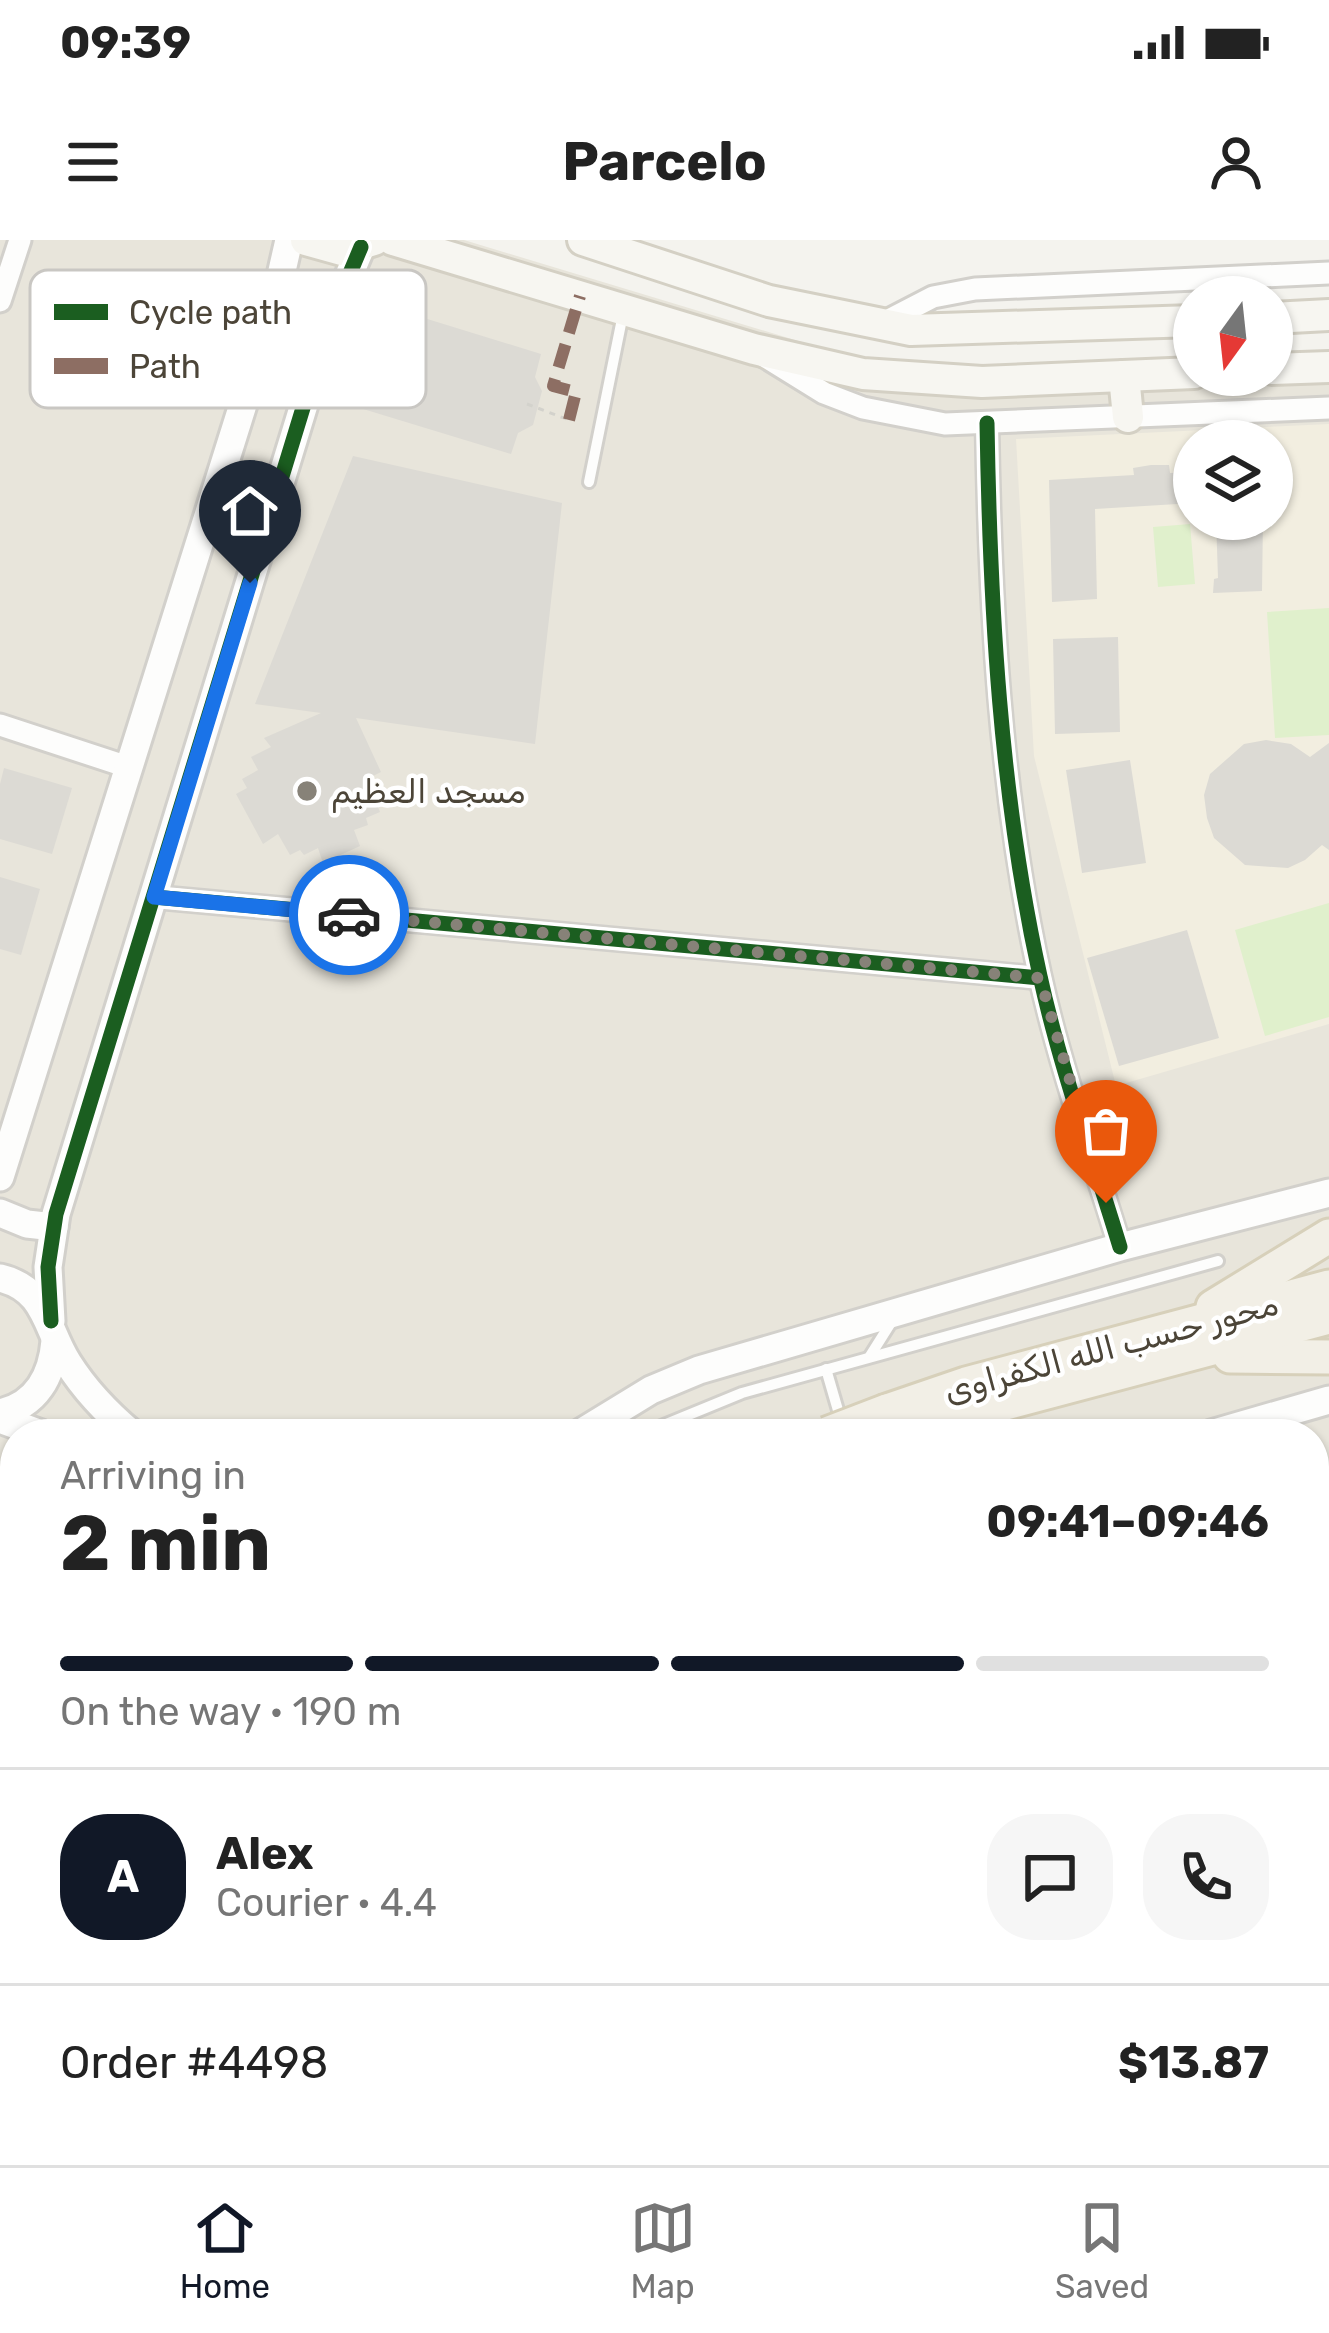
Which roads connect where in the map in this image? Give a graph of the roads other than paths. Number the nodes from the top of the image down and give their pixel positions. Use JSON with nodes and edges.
{"nodes":[{"id":1,"x":290,"y":240,"type":"edge"},
{"id":2,"x":306,"y":240,"type":"edge"},
{"id":3,"x":393,"y":240,"type":"edge"},
{"id":4,"x":583,"y":240,"type":"edge"},
{"id":5,"x":367,"y":243,"type":"edge"},
{"id":6,"x":17,"y":244,"type":"edge"},
{"id":7,"x":283,"y":270,"type":"edge"},
{"id":8,"x":1329,"y":273,"type":"edge"},
{"id":9,"x":0,"y":301,"type":"edge"},
{"id":10,"x":624,"y":310,"type":"junction"},
{"id":11,"x":822,"y":314,"type":"junction"},
{"id":12,"x":1329,"y":315,"type":"edge"},
{"id":13,"x":1293,"y":317,"type":"edge"},
{"id":14,"x":1173,"y":322,"type":"edge"},
{"id":15,"x":878,"y":326,"type":"junction"},
{"id":16,"x":754,"y":349,"type":"junction"},
{"id":17,"x":808,"y":362,"type":"junction"},
{"id":18,"x":1329,"y":367,"type":"edge"},
{"id":19,"x":1293,"y":368,"type":"edge"},
{"id":20,"x":863,"y":374,"type":"junction"},
{"id":21,"x":1173,"y":374,"type":"edge"},
{"id":22,"x":1124,"y":376,"type":"junction"},
{"id":23,"x":242,"y":408,"type":"edge"},
{"id":24,"x":303,"y":408,"type":"edge"},
{"id":25,"x":1329,"y":408,"type":"edge"},
{"id":26,"x":1128,"y":417,"type":"junction"},
{"id":27,"x":987,"y":423,"type":"junction"},
{"id":28,"x":589,"y":482,"type":"dead end"},
{"id":29,"x":0,"y":725,"type":"edge"},
{"id":30,"x":128,"y":767,"type":"junction"},
{"id":31,"x":154,"y":897,"type":"junction"},
{"id":32,"x":1040,"y":978,"type":"junction"},
{"id":33,"x":0,"y":1177,"type":"edge"},
{"id":34,"x":1329,"y":1193,"type":"edge"},
{"id":35,"x":0,"y":1213,"type":"edge"},
{"id":36,"x":54,"y":1227,"type":"junction"},
{"id":37,"x":1329,"y":1236,"type":"edge"},
{"id":38,"x":1120,"y":1247,"type":"junction"},
{"id":39,"x":1218,"y":1261,"type":"dead end"},
{"id":40,"x":0,"y":1278,"type":"edge"},
{"id":41,"x":1329,"y":1287,"type":"edge"},
{"id":42,"x":897,"y":1313,"type":"junction"},
{"id":43,"x":1329,"y":1317,"type":"edge"},
{"id":44,"x":53,"y":1331,"type":"junction"},
{"id":45,"x":1182,"y":1342,"type":"junction"},
{"id":46,"x":1329,"y":1357,"type":"edge"},
{"id":47,"x":869,"y":1358,"type":"junction"},
{"id":48,"x":826,"y":1370,"type":"junction"},
{"id":49,"x":1329,"y":1400,"type":"edge"},
{"id":50,"x":0,"y":1416,"type":"edge"},
{"id":51,"x":116,"y":1419,"type":"edge"},
{"id":52,"x":608,"y":1419,"type":"edge"},
{"id":53,"x":684,"y":1419,"type":"edge"},
{"id":54,"x":841,"y":1419,"type":"edge"},
{"id":55,"x":902,"y":1419,"type":"edge"},
{"id":56,"x":1263,"y":1419,"type":"edge"}],
"edges":[{"from":1,"to":7,"type":"street"},
{"from":2,"to":5,"type":"main road"},
{"from":3,"to":10,"type":"main road"},
{"from":4,"to":11,"type":"main road"},
{"from":6,"to":9,"type":"street"},
{"from":8,"to":15,"type":"street"},
{"from":10,"to":16,"type":"main road"},
{"from":10,"to":28,"type":"lane"},
{"from":11,"to":15,"type":"main road"},
{"from":11,"to":17,"type":"main road"},
{"from":12,"to":13,"type":"main road"},
{"from":14,"to":15,"type":"main road"},
{"from":15,"to":20,"type":"main road"},
{"from":16,"to":17,"type":"main road"},
{"from":16,"to":27,"type":"street"},
{"from":17,"to":20,"type":"main road"},
{"from":18,"to":19,"type":"main road"},
{"from":20,"to":22,"type":"main road"},
{"from":21,"to":22,"type":"main road"},
{"from":22,"to":26,"type":"main road"},
{"from":23,"to":30,"type":"street"},
{"from":24,"to":31,"type":"street"},
{"from":25,"to":26,"type":"street"},
{"from":26,"to":27,"type":"street"},
{"from":27,"to":32,"type":"street"},
{"from":29,"to":30,"type":"street"},
{"from":30,"to":33,"type":"street"},
{"from":31,"to":32,"type":"street"},
{"from":31,"to":36,"type":"street"},
{"from":32,"to":38,"type":"street"},
{"from":34,"to":38,"type":"street"},
{"from":35,"to":36,"type":"street"},
{"from":36,"to":44,"type":"street"},
{"from":37,"to":45,"type":"main road"},
{"from":38,"to":42,"type":"street"},
{"from":39,"to":47,"type":"lane"},
{"from":40,"to":44,"type":"street"},
{"from":41,"to":45,"type":"main road","name":"محور حسب الله الكفراوى"},
{"from":42,"to":47,"type":"lane"},
{"from":42,"to":52,"type":"street"},
{"from":43,"to":45,"type":"main road","name":"محور حسب الله الكفراوى"},
{"from":44,"to":50,"type":"street"},
{"from":44,"to":51,"type":"street"},
{"from":45,"to":46,"type":"main road"},
{"from":45,"to":55,"type":"main road","name":"محور حسب الله الكفراوى"},
{"from":47,"to":48,"type":"lane"},
{"from":48,"to":53,"type":"lane"},
{"from":48,"to":54,"type":"lane"},
{"from":49,"to":56,"type":"street"}]}
